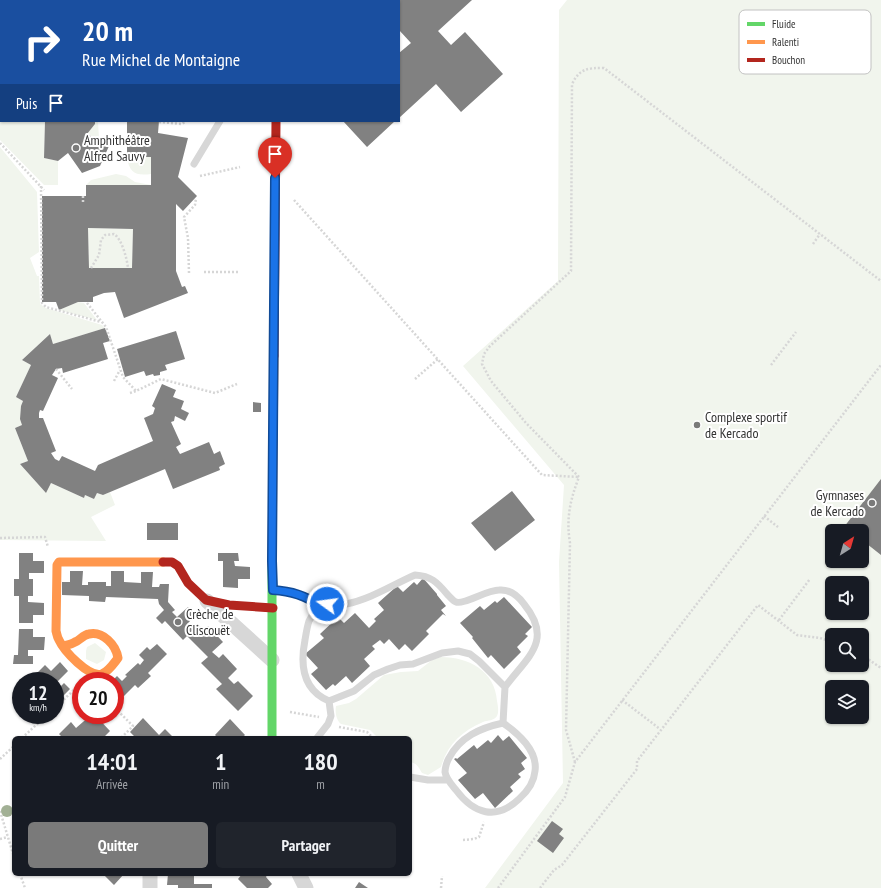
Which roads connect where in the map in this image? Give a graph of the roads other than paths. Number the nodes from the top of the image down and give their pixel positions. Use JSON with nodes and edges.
{"nodes":[{"id":1,"x":219,"y":122,"type":"edge"},
{"id":2,"x":276,"y":122,"type":"edge"},
{"id":3,"x":194,"y":164,"type":"dead end"},
{"id":4,"x":273,"y":590,"type":"junction"},
{"id":5,"x":206,"y":600,"type":"junction"},
{"id":6,"x":318,"y":605,"type":"junction"},
{"id":7,"x":273,"y":608,"type":"junction"},
{"id":8,"x":64,"y":646,"type":"junction"},
{"id":9,"x":272,"y":660,"type":"junction"},
{"id":10,"x":505,"y":687,"type":"junction"},
{"id":11,"x":329,"y":700,"type":"junction"},
{"id":12,"x":503,"y":723,"type":"junction"},
{"id":13,"x":272,"y":736,"type":"edge"},
{"id":14,"x":319,"y":736,"type":"edge"},
{"id":15,"x":412,"y":777,"type":"edge"},
{"id":16,"x":448,"y":780,"type":"junction"},
{"id":17,"x":150,"y":876,"type":"edge"},
{"id":18,"x":300,"y":876,"type":"edge"},
{"id":19,"x":150,"y":888,"type":"edge"},
{"id":20,"x":306,"y":888,"type":"edge"}],
"edges":[{"from":1,"to":3,"type":"lane"},
{"from":2,"to":4,"type":"street"},
{"from":4,"to":6,"type":"lane"},
{"from":4,"to":7,"type":"street"},
{"from":5,"to":7,"type":"street"},
{"from":5,"to":8,"type":"street"},
{"from":5,"to":9,"type":"street"},
{"from":6,"to":10,"type":"lane"},
{"from":6,"to":11,"type":"lane"},
{"from":7,"to":9,"type":"street"},
{"from":8,"to":8,"type":"street"},
{"from":9,"to":13,"type":"street"},
{"from":10,"to":11,"type":"lane"},
{"from":10,"to":12,"type":"lane"},
{"from":11,"to":14,"type":"lane"},
{"from":12,"to":16,"type":"lane"},
{"from":12,"to":16,"type":"lane"},
{"from":15,"to":16,"type":"lane"},
{"from":17,"to":19,"type":"street"},
{"from":18,"to":20,"type":"street"}]}
